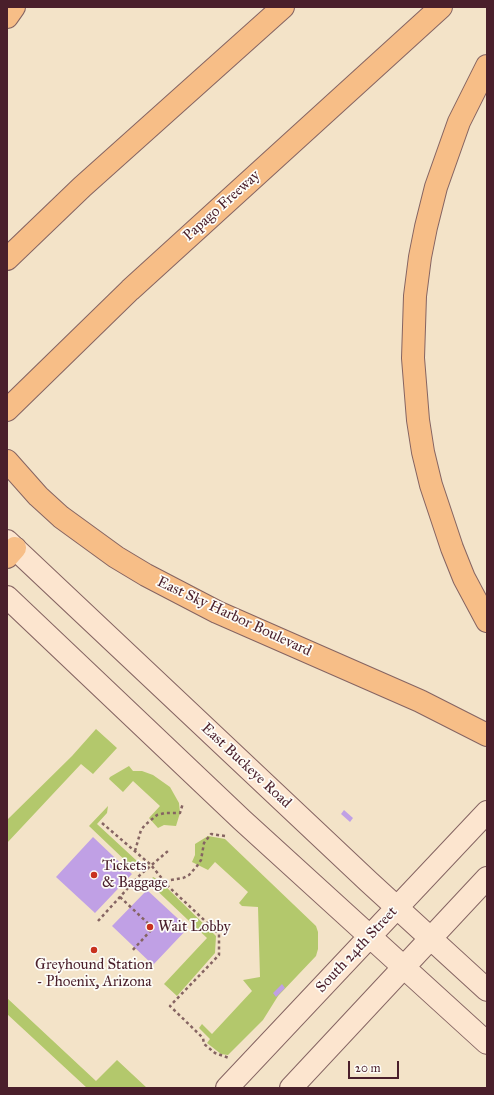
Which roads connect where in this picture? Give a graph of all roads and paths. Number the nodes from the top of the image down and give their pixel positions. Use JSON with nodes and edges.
{"nodes":[{"id":1,"x":14,"y":7,"type":"edge"},
{"id":2,"x":283,"y":7,"type":"edge"},
{"id":3,"x":441,"y":7,"type":"edge"},
{"id":4,"x":7,"y":17,"type":"edge"},
{"id":5,"x":487,"y":66,"type":"edge"},
{"id":6,"x":7,"y":259,"type":"edge"},
{"id":7,"x":7,"y":410,"type":"edge"},
{"id":8,"x":7,"y":461,"type":"edge"},
{"id":9,"x":10,"y":549,"type":"edge"},
{"id":10,"x":7,"y":597,"type":"edge"},
{"id":11,"x":487,"y":620,"type":"edge"},
{"id":12,"x":487,"y":735,"type":"edge"},
{"id":13,"x":183,"y":802,"type":"dead end"},
{"id":14,"x":487,"y":812,"type":"edge"},
{"id":15,"x":102,"y":823,"type":"dead end"},
{"id":16,"x":225,"y":836,"type":"dead end"},
{"id":17,"x":135,"y":851,"type":"junction"},
{"id":18,"x":168,"y":851,"type":"dead end"},
{"id":19,"x":151,"y":865,"type":"junction"},
{"id":20,"x":487,"y":878,"type":"edge"},
{"id":21,"x":165,"y":881,"type":"junction"},
{"id":22,"x":120,"y":897,"type":"junction"},
{"id":23,"x":396,"y":908,"type":"junction"},
{"id":24,"x":98,"y":921,"type":"dead end"},
{"id":25,"x":369,"y":937,"type":"junction"},
{"id":26,"x":430,"y":939,"type":"junction"},
{"id":27,"x":131,"y":952,"type":"dead end"},
{"id":28,"x":404,"y":967,"type":"junction"},
{"id":29,"x":487,"y":990,"type":"edge"},
{"id":30,"x":487,"y":1043,"type":"edge"},
{"id":31,"x":229,"y":1058,"type":"dead end"},
{"id":32,"x":227,"y":1088,"type":"edge"},
{"id":33,"x":291,"y":1088,"type":"edge"}],
"edges":[{"from":1,"to":4,"type":"highway"},
{"from":2,"to":6,"type":"highway"},
{"from":3,"to":7,"type":"highway","name":"Papago Freeway"},
{"from":5,"to":11,"type":"highway"},
{"from":8,"to":12,"type":"highway","name":"East Sky Harbor Boulevard"},
{"from":9,"to":23,"type":"main road","name":"East Buckeye Road"},
{"from":10,"to":25,"type":"main road"},
{"from":13,"to":17,"type":"path"},
{"from":14,"to":23,"type":"main road","name":"South 24th Street"},
{"from":15,"to":17,"type":"path"},
{"from":16,"to":21,"type":"path"},
{"from":17,"to":19,"type":"path"},
{"from":18,"to":19,"type":"path"},
{"from":19,"to":21,"type":"path"},
{"from":19,"to":22,"type":"path"},
{"from":20,"to":26,"type":"main road"},
{"from":21,"to":31,"type":"path"},
{"from":22,"to":24,"type":"path"},
{"from":22,"to":27,"type":"path"},
{"from":23,"to":25,"type":"main road","name":"South 24th Street"},
{"from":23,"to":26,"type":"main road","name":"East Buckeye Road"},
{"from":25,"to":28,"type":"main road"},
{"from":25,"to":32,"type":"main road","name":"South 24th Street"},
{"from":26,"to":28,"type":"main road"},
{"from":26,"to":29,"type":"main road","name":"East Buckeye Road"},
{"from":28,"to":30,"type":"main road"},
{"from":28,"to":33,"type":"main road"}]}
